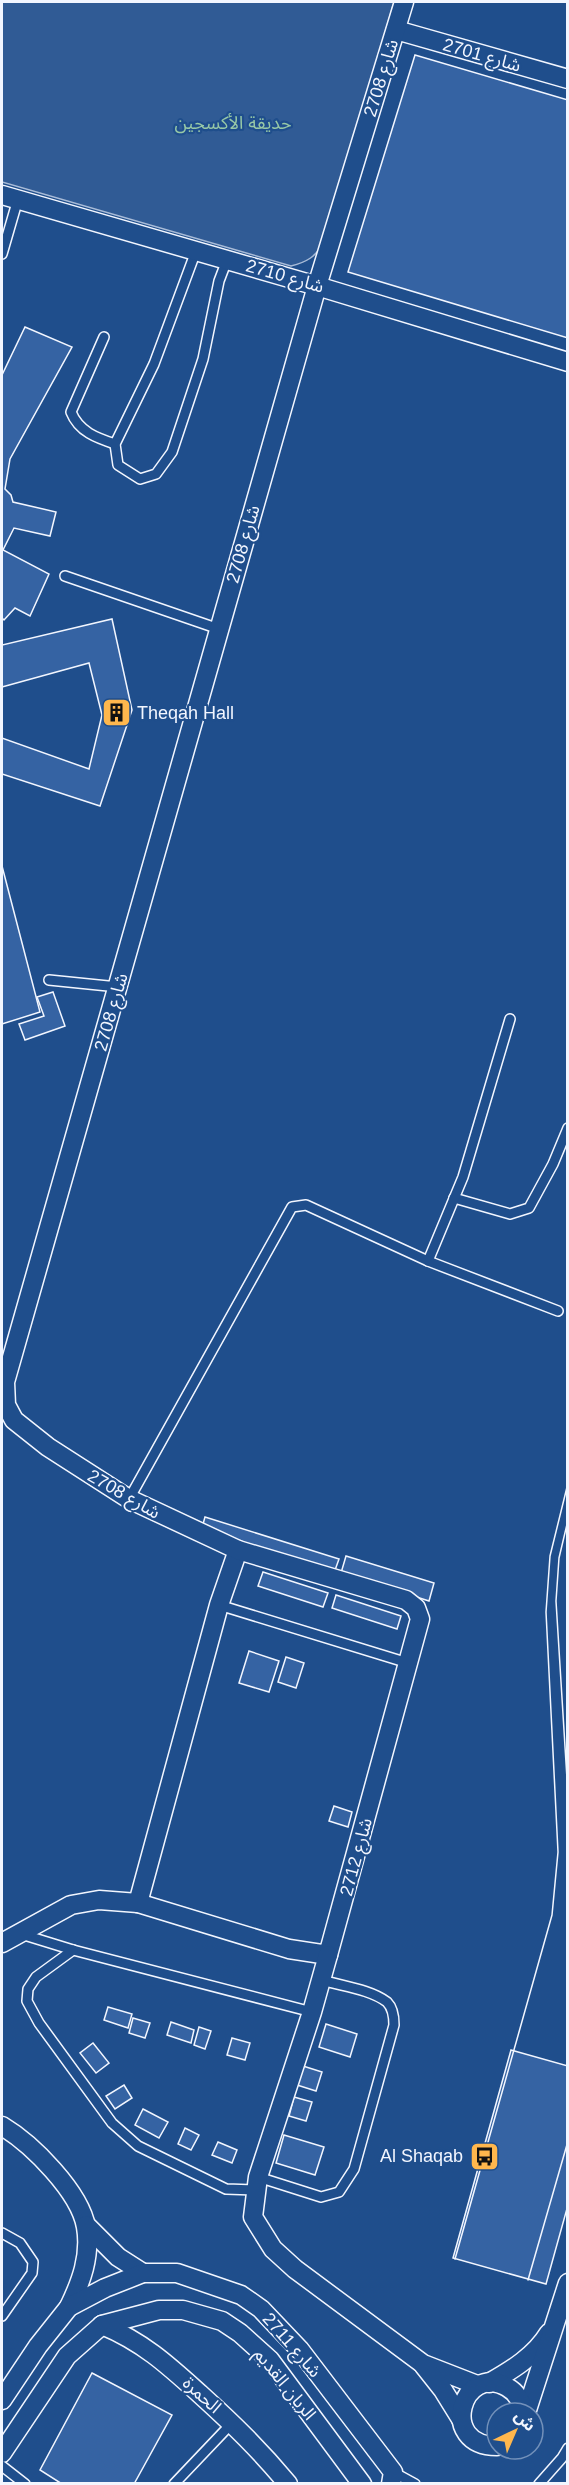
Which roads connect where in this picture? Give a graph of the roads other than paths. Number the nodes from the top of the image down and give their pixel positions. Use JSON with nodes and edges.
{"nodes":[{"id":1,"x":404,"y":2,"type":"edge"},
{"id":2,"x":396,"y":30,"type":"junction"},
{"id":3,"x":567,"y":79,"type":"edge"},
{"id":4,"x":10,"y":197,"type":"edge"},
{"id":5,"x":196,"y":251,"type":"junction"},
{"id":6,"x":2,"y":254,"type":"edge"},
{"id":7,"x":227,"y":260,"type":"junction"},
{"id":8,"x":318,"y":286,"type":"junction"},
{"id":9,"x":104,"y":337,"type":"dead end"},
{"id":10,"x":567,"y":362,"type":"edge"},
{"id":11,"x":116,"y":444,"type":"junction"},
{"id":12,"x":65,"y":576,"type":"dead end"},
{"id":13,"x":219,"y":629,"type":"junction"},
{"id":14,"x":50,"y":980,"type":"dead end"},
{"id":15,"x":118,"y":987,"type":"junction"},
{"id":16,"x":510,"y":1019,"type":"dead end"},
{"id":17,"x":567,"y":1128,"type":"edge"},
{"id":18,"x":454,"y":1198,"type":"junction"},
{"id":19,"x":428,"y":1261,"type":"junction"},
{"id":20,"x":558,"y":1311,"type":"dead end"},
{"id":21,"x":129,"y":1499,"type":"junction"},
{"id":22,"x":238,"y":1550,"type":"junction"},
{"id":23,"x":219,"y":1605,"type":"junction"},
{"id":24,"x":408,"y":1663,"type":"junction"},
{"id":25,"x":138,"y":1903,"type":"junction"},
{"id":26,"x":18,"y":1933,"type":"junction"},
{"id":27,"x":2,"y":1943,"type":"edge"},
{"id":28,"x":73,"y":1950,"type":"junction"},
{"id":29,"x":328,"y":1955,"type":"junction"},
{"id":30,"x":322,"y":1980,"type":"junction"},
{"id":31,"x":312,"y":2012,"type":"junction"},
{"id":32,"x":2,"y":2126,"type":"edge"},
{"id":33,"x":256,"y":2183,"type":"junction"},
{"id":34,"x":86,"y":2225,"type":"junction"},
{"id":35,"x":2,"y":2233,"type":"edge"},
{"id":36,"x":143,"y":2273,"type":"junction"},
{"id":37,"x":567,"y":2283,"type":"edge"},
{"id":38,"x":69,"y":2307,"type":"junction"},
{"id":39,"x":2,"y":2316,"type":"edge"},
{"id":40,"x":558,"y":2318,"type":"junction"},
{"id":41,"x":102,"y":2325,"type":"junction"},
{"id":42,"x":423,"y":2364,"type":"junction"},
{"id":43,"x":483,"y":2384,"type":"junction"},
{"id":44,"x":2,"y":2400,"type":"edge"},
{"id":45,"x":520,"y":2401,"type":"edge"},
{"id":46,"x":529,"y":2401,"type":"edge"},
{"id":47,"x":460,"y":2419,"type":"junction"},
{"id":48,"x":232,"y":2423,"type":"junction"},
{"id":49,"x":485,"y":2445,"type":"edge"},
{"id":50,"x":567,"y":2448,"type":"edge"},
{"id":51,"x":2,"y":2453,"type":"edge"},
{"id":52,"x":2,"y":2466,"type":"edge"},
{"id":53,"x":392,"y":2478,"type":"edge"},
{"id":54,"x":25,"y":2484,"type":"edge"},
{"id":55,"x":174,"y":2484,"type":"edge"},
{"id":56,"x":288,"y":2484,"type":"edge"},
{"id":57,"x":362,"y":2484,"type":"edge"},
{"id":58,"x":415,"y":2484,"type":"edge"},
{"id":59,"x":538,"y":2484,"type":"edge"}],
"edges":[{"from":1,"to":2,"type":"street","name":"شارع 2708"},
{"from":2,"to":3,"type":"street","name":"شارع 2701"},
{"from":2,"to":8,"type":"street","name":"شارع 2708"},
{"from":4,"to":5,"type":"street","name":"شارع 2710"},
{"from":4,"to":6,"type":"lane"},
{"from":5,"to":7,"type":"street","name":"شارع 2710"},
{"from":5,"to":11,"type":"lane"},
{"from":7,"to":8,"type":"street","name":"شارع 2710"},
{"from":7,"to":11,"type":"lane"},
{"from":8,"to":10,"type":"street","name":"شارع 2710"},
{"from":8,"to":13,"type":"street","name":"شارع 2708"},
{"from":9,"to":11,"type":"lane"},
{"from":12,"to":13,"type":"lane"},
{"from":13,"to":15,"type":"street","name":"شارع 2708"},
{"from":14,"to":15,"type":"lane"},
{"from":15,"to":21,"type":"street","name":"شارع 2708"},
{"from":16,"to":18,"type":"lane"},
{"from":17,"to":18,"type":"lane"},
{"from":18,"to":19,"type":"lane"},
{"from":19,"to":20,"type":"lane"},
{"from":19,"to":21,"type":"lane"},
{"from":21,"to":22,"type":"street","name":"شارع 2708"},
{"from":22,"to":23,"type":"street"},
{"from":22,"to":24,"type":"street","name":"شارع 2712"},
{"from":23,"to":24,"type":"lane"},
{"from":23,"to":25,"type":"street"},
{"from":24,"to":29,"type":"street","name":"شارع 2712"},
{"from":25,"to":26,"type":"street"},
{"from":25,"to":29,"type":"street"},
{"from":26,"to":27,"type":"street"},
{"from":26,"to":28,"type":"lane"},
{"from":28,"to":31,"type":"lane"},
{"from":28,"to":33,"type":"lane"},
{"from":29,"to":30,"type":"street","name":"شارع 2712"},
{"from":30,"to":31,"type":"street","name":"شارع 2712"},
{"from":30,"to":33,"type":"lane"},
{"from":31,"to":33,"type":"street","name":"شارع 2712"},
{"from":32,"to":34,"type":"street"},
{"from":33,"to":42,"type":"street","name":"شارع 2712"},
{"from":34,"to":36,"type":"street"},
{"from":34,"to":38,"type":"street"},
{"from":35,"to":39,"type":"lane"},
{"from":36,"to":38,"type":"street"},
{"from":36,"to":53,"type":"street","name":"شارع 2711"},
{"from":37,"to":40,"type":"street"},
{"from":38,"to":44,"type":"street"},
{"from":40,"to":43,"type":"street"},
{"from":40,"to":46,"type":"street"},
{"from":41,"to":48,"type":"street","name":"الحمرة"},
{"from":41,"to":51,"type":"street","name":"الريان القديم"},
{"from":41,"to":57,"type":"street","name":"الريان القديم"},
{"from":42,"to":43,"type":"street"},
{"from":42,"to":47,"type":"street"},
{"from":43,"to":45,"type":"street"},
{"from":43,"to":47,"type":"street"},
{"from":47,"to":49,"type":"street"},
{"from":48,"to":55,"type":"lane"},
{"from":48,"to":56,"type":"street","name":"الحمرة"},
{"from":50,"to":59,"type":"lane"},
{"from":52,"to":54,"type":"lane"},
{"from":53,"to":58,"type":"lane"}]}
